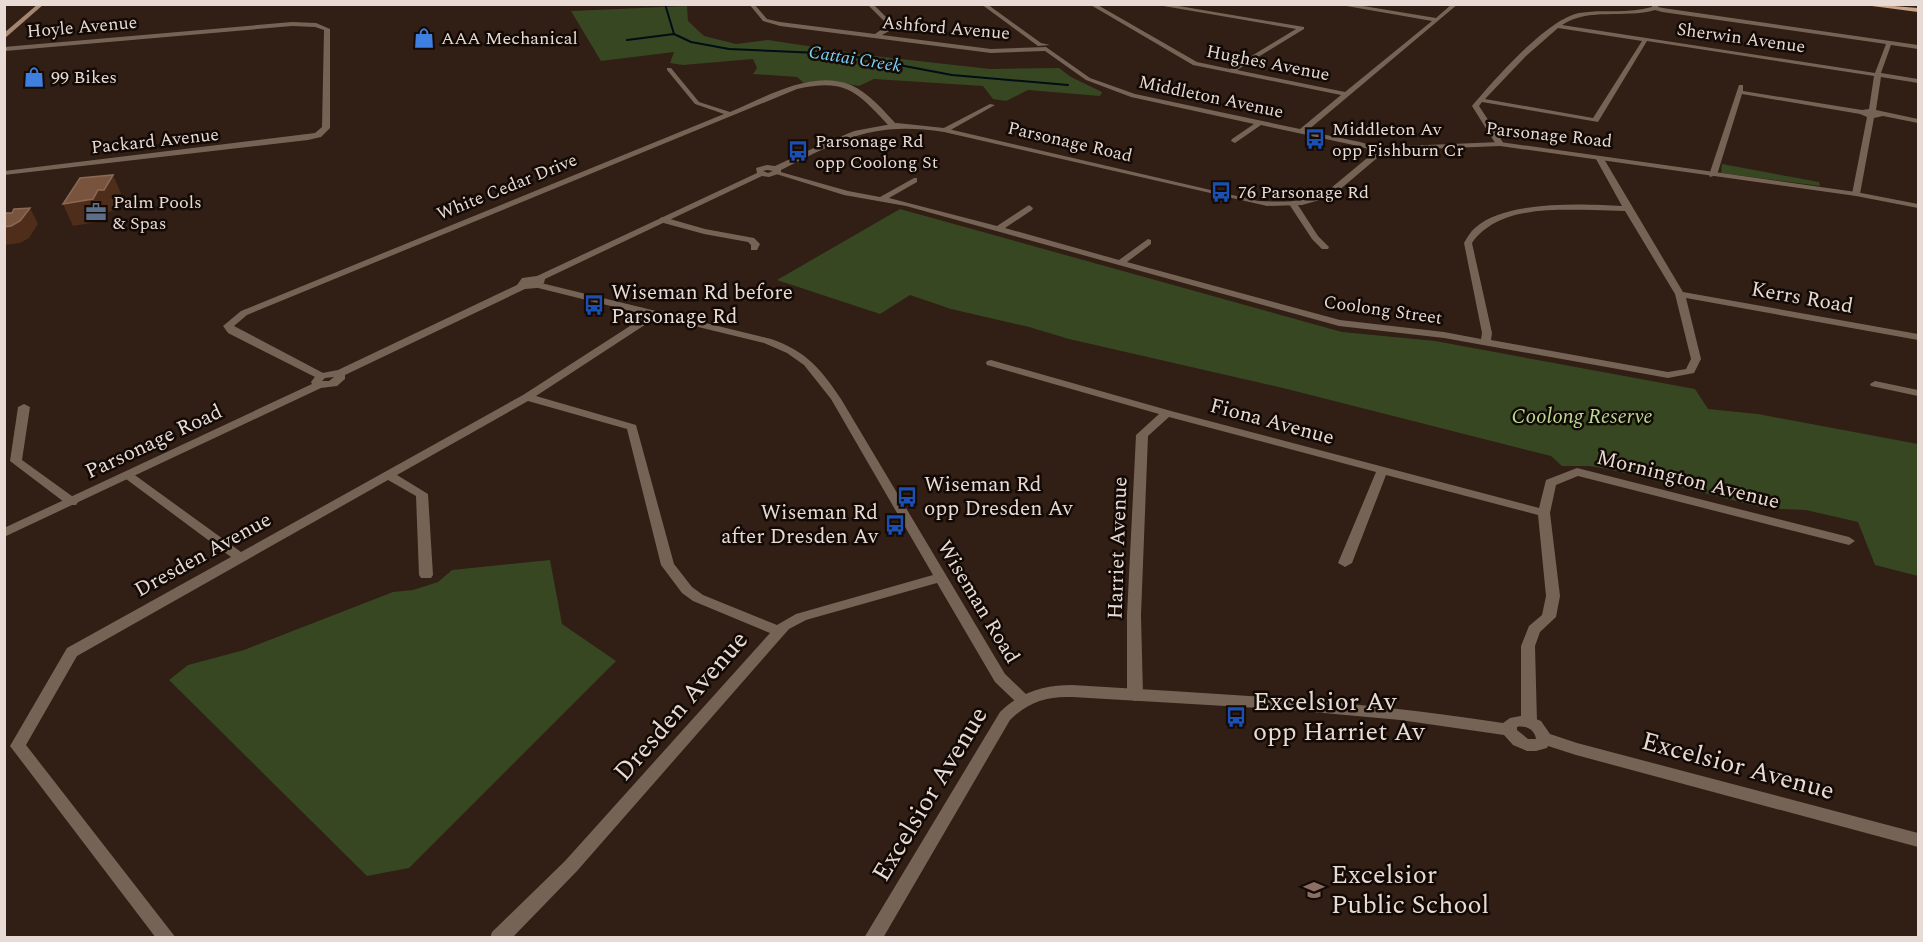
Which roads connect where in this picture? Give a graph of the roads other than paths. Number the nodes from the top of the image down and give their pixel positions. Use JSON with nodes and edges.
{"nodes":[{"id":1,"x":32,"y":4,"type":"edge"},
{"id":2,"x":42,"y":4,"type":"edge"},
{"id":3,"x":751,"y":4,"type":"edge"},
{"id":4,"x":869,"y":4,"type":"edge"},
{"id":5,"x":983,"y":4,"type":"edge"},
{"id":6,"x":1091,"y":4,"type":"edge"},
{"id":7,"x":1154,"y":4,"type":"edge"},
{"id":8,"x":1337,"y":4,"type":"edge"},
{"id":9,"x":1456,"y":4,"type":"edge"},
{"id":10,"x":1872,"y":4,"type":"edge"},
{"id":11,"x":1891,"y":4,"type":"edge"},
{"id":12,"x":1655,"y":6,"type":"edge"},
{"id":13,"x":1918,"y":9,"type":"edge"},
{"id":14,"x":1437,"y":20,"type":"junction"},
{"id":15,"x":1558,"y":26,"type":"junction"},
{"id":16,"x":4,"y":29,"type":"edge"},
{"id":17,"x":877,"y":36,"type":"junction"},
{"id":18,"x":4,"y":37,"type":"edge"},
{"id":19,"x":1646,"y":39,"type":"junction"},
{"id":20,"x":1889,"y":42,"type":"junction"},
{"id":21,"x":1041,"y":47,"type":"junction"},
{"id":22,"x":1918,"y":47,"type":"edge"},
{"id":23,"x":5,"y":48,"type":"edge"},
{"id":24,"x":669,"y":69,"type":"dead end"},
{"id":25,"x":1230,"y":72,"type":"junction"},
{"id":26,"x":1878,"y":75,"type":"junction"},
{"id":27,"x":1918,"y":81,"type":"edge"},
{"id":28,"x":1346,"y":94,"type":"junction"},
{"id":29,"x":1481,"y":100,"type":"junction"},
{"id":30,"x":992,"y":105,"type":"dead end"},
{"id":31,"x":730,"y":114,"type":"junction"},
{"id":32,"x":1874,"y":114,"type":"junction"},
{"id":33,"x":1918,"y":121,"type":"edge"},
{"id":34,"x":1258,"y":124,"type":"junction"},
{"id":35,"x":893,"y":125,"type":"junction"},
{"id":36,"x":944,"y":130,"type":"junction"},
{"id":37,"x":1301,"y":132,"type":"junction"},
{"id":38,"x":308,"y":138,"type":"joint"},
{"id":39,"x":1235,"y":141,"type":"dead end"},
{"id":40,"x":1500,"y":144,"type":"junction"},
{"id":41,"x":1381,"y":152,"type":"junction"},
{"id":42,"x":1600,"y":159,"type":"junction"},
{"id":43,"x":776,"y":171,"type":"junction"},
{"id":44,"x":4,"y":173,"type":"edge"},
{"id":45,"x":1713,"y":175,"type":"junction"},
{"id":46,"x":914,"y":180,"type":"dead end"},
{"id":47,"x":1856,"y":195,"type":"junction"},
{"id":48,"x":882,"y":199,"type":"junction"},
{"id":49,"x":1293,"y":204,"type":"junction"},
{"id":50,"x":1918,"y":206,"type":"edge"},
{"id":51,"x":1029,"y":208,"type":"dead end"},
{"id":52,"x":1628,"y":209,"type":"junction"},
{"id":53,"x":663,"y":220,"type":"junction"},
{"id":54,"x":998,"y":229,"type":"junction"},
{"id":55,"x":1148,"y":242,"type":"dead end"},
{"id":56,"x":1325,"y":247,"type":"dead end"},
{"id":57,"x":754,"y":249,"type":"dead end"},
{"id":58,"x":1120,"y":263,"type":"junction"},
{"id":59,"x":537,"y":282,"type":"junction"},
{"id":60,"x":1680,"y":294,"type":"junction"},
{"id":61,"x":655,"y":314,"type":"junction"},
{"id":62,"x":1915,"y":336,"type":"edge"},
{"id":63,"x":1486,"y":342,"type":"junction"},
{"id":64,"x":1918,"y":348,"type":"edge"},
{"id":65,"x":992,"y":363,"type":"dead end"},
{"id":66,"x":320,"y":380,"type":"junction"},
{"id":67,"x":1875,"y":384,"type":"dead end"},
{"id":68,"x":1918,"y":393,"type":"edge"},
{"id":69,"x":527,"y":397,"type":"junction"},
{"id":70,"x":24,"y":407,"type":"dead end"},
{"id":71,"x":1167,"y":413,"type":"junction"},
{"id":72,"x":1382,"y":471,"type":"junction"},
{"id":73,"x":128,"y":476,"type":"junction"},
{"id":74,"x":389,"y":476,"type":"junction"},
{"id":75,"x":72,"y":502,"type":"junction"},
{"id":76,"x":1544,"y":513,"type":"junction"},
{"id":77,"x":4,"y":533,"type":"edge"},
{"id":78,"x":1849,"y":541,"type":"dead end"},
{"id":79,"x":241,"y":558,"type":"junction"},
{"id":80,"x":1345,"y":563,"type":"dead end"},
{"id":81,"x":426,"y":575,"type":"dead end"},
{"id":82,"x":941,"y":577,"type":"junction"},
{"id":83,"x":779,"y":631,"type":"junction"},
{"id":84,"x":1135,"y":695,"type":"junction"},
{"id":85,"x":1023,"y":700,"type":"junction"},
{"id":86,"x":1529,"y":722,"type":"junction"},
{"id":87,"x":1509,"y":730,"type":"junction"},
{"id":88,"x":1544,"y":738,"type":"junction"},
{"id":89,"x":1918,"y":840,"type":"edge"},
{"id":90,"x":166,"y":938,"type":"edge"},
{"id":91,"x":500,"y":938,"type":"edge"},
{"id":92,"x":873,"y":938,"type":"edge"}],
"edges":[{"from":1,"to":16,"type":"main road"},
{"from":2,"to":18,"type":"main road"},
{"from":3,"to":17,"type":"street","name":"Ashford Avenue"},
{"from":4,"to":17,"type":"street"},
{"from":5,"to":21,"type":"street","name":"Middleton Avenue"},
{"from":6,"to":25,"type":"street","name":"Hughes Avenue"},
{"from":7,"to":25,"type":"street"},
{"from":8,"to":14,"type":"street"},
{"from":9,"to":14,"type":"street"},
{"from":10,"to":13,"type":"main road"},
{"from":11,"to":13,"type":"main road"},
{"from":12,"to":15,"type":"street"},
{"from":12,"to":20,"type":"street"},
{"from":14,"to":28,"type":"street"},
{"from":15,"to":19,"type":"street","name":"Sherwin Avenue"},
{"from":15,"to":29,"type":"street"},
{"from":17,"to":21,"type":"street","name":"Ashford Avenue"},
{"from":19,"to":26,"type":"street","name":"Sherwin Avenue"},
{"from":19,"to":29,"type":"street"},
{"from":20,"to":22,"type":"street"},
{"from":20,"to":26,"type":"street"},
{"from":21,"to":34,"type":"street","name":"Middleton Avenue"},
{"from":23,"to":38,"type":"street","name":"Hoyle Avenue"},
{"from":24,"to":31,"type":"street"},
{"from":25,"to":28,"type":"street","name":"Hughes Avenue"},
{"from":26,"to":27,"type":"street","name":"Sherwin Avenue"},
{"from":26,"to":32,"type":"street"},
{"from":28,"to":37,"type":"street"},
{"from":29,"to":40,"type":"street"},
{"from":30,"to":36,"type":"street"},
{"from":31,"to":35,"type":"street","name":"White Cedar Drive"},
{"from":31,"to":66,"type":"street","name":"White Cedar Drive"},
{"from":32,"to":33,"type":"street"},
{"from":32,"to":45,"type":"street"},
{"from":32,"to":47,"type":"street"},
{"from":34,"to":37,"type":"street","name":"Middleton Avenue"},
{"from":34,"to":39,"type":"street"},
{"from":35,"to":36,"type":"street","name":"Parsonage Road"},
{"from":35,"to":43,"type":"street","name":"Parsonage Road"},
{"from":36,"to":49,"type":"street","name":"Parsonage Road"},
{"from":37,"to":41,"type":"street","name":"Middleton Avenue"},
{"from":38,"to":44,"type":"street","name":"Packard Avenue"},
{"from":40,"to":41,"type":"street","name":"Parsonage Road"},
{"from":40,"to":42,"type":"street","name":"Parsonage Road"},
{"from":41,"to":49,"type":"street","name":"Parsonage Road"},
{"from":42,"to":45,"type":"street","name":"Parsonage Road"},
{"from":42,"to":52,"type":"street","name":"Coolong Street"},
{"from":43,"to":48,"type":"street","name":"Coolong Street"},
{"from":43,"to":53,"type":"street"},
{"from":45,"to":47,"type":"street","name":"Parsonage Road"},
{"from":46,"to":48,"type":"street"},
{"from":47,"to":50,"type":"street","name":"Parsonage Road"},
{"from":48,"to":54,"type":"street","name":"Coolong Street"},
{"from":49,"to":56,"type":"street"},
{"from":51,"to":54,"type":"street"},
{"from":52,"to":60,"type":"street","name":"Coolong Street"},
{"from":52,"to":63,"type":"street"},
{"from":53,"to":57,"type":"street"},
{"from":53,"to":59,"type":"street"},
{"from":54,"to":58,"type":"street","name":"Coolong Street"},
{"from":55,"to":58,"type":"street"},
{"from":58,"to":63,"type":"street","name":"Coolong Street"},
{"from":59,"to":61,"type":"street","name":"Wiseman Road"},
{"from":59,"to":66,"type":"street","name":"Parsonage Road"},
{"from":60,"to":62,"type":"street","name":"Kerrs Road"},
{"from":60,"to":63,"type":"street","name":"Coolong Street"},
{"from":61,"to":69,"type":"street","name":"Dresden Avenue"},
{"from":61,"to":82,"type":"street","name":"Wiseman Road"},
{"from":62,"to":64,"type":"street"},
{"from":65,"to":71,"type":"street","name":"Fiona Avenue"},
{"from":66,"to":73,"type":"street","name":"Parsonage Road"},
{"from":67,"to":68,"type":"street"},
{"from":69,"to":74,"type":"street","name":"Dresden Avenue"},
{"from":69,"to":83,"type":"street"},
{"from":70,"to":75,"type":"street"},
{"from":71,"to":72,"type":"street","name":"Fiona Avenue"},
{"from":71,"to":84,"type":"street","name":"Harriet Avenue"},
{"from":72,"to":76,"type":"street","name":"Fiona Avenue"},
{"from":72,"to":80,"type":"street"},
{"from":73,"to":75,"type":"street","name":"Parsonage Road"},
{"from":73,"to":79,"type":"street"},
{"from":74,"to":79,"type":"street","name":"Dresden Avenue"},
{"from":74,"to":81,"type":"street"},
{"from":75,"to":77,"type":"street","name":"Parsonage Road"},
{"from":76,"to":78,"type":"street","name":"Mornington Avenue"},
{"from":76,"to":86,"type":"street","name":"Mornington Avenue"},
{"from":79,"to":90,"type":"street","name":"Dresden Avenue"},
{"from":82,"to":83,"type":"street","name":"Dresden Avenue"},
{"from":82,"to":85,"type":"street","name":"Wiseman Road"},
{"from":83,"to":91,"type":"street","name":"Dresden Avenue"},
{"from":84,"to":85,"type":"street","name":"Excelsior Avenue"},
{"from":84,"to":87,"type":"street","name":"Excelsior Avenue"},
{"from":85,"to":92,"type":"street","name":"Excelsior Avenue"},
{"from":86,"to":87,"type":"street"},
{"from":86,"to":88,"type":"street"},
{"from":87,"to":88,"type":"street"},
{"from":88,"to":89,"type":"street","name":"Excelsior Avenue"}]}
